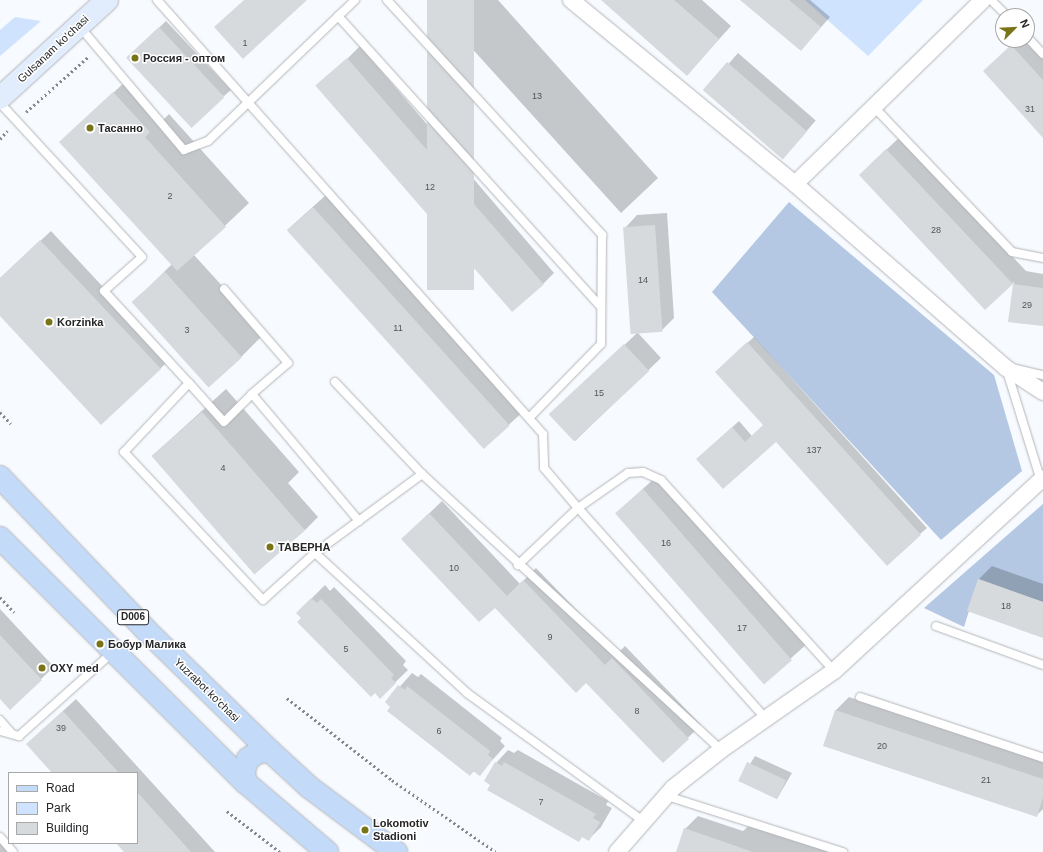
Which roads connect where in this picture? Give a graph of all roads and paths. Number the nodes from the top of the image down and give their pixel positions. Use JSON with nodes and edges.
{"nodes":[{"id":1,"x":107,"y":0,"type":"edge"},
{"id":2,"x":157,"y":0,"type":"edge"},
{"id":3,"x":355,"y":0,"type":"edge"},
{"id":4,"x":387,"y":0,"type":"edge"},
{"id":5,"x":570,"y":0,"type":"edge"},
{"id":6,"x":983,"y":0,"type":"edge"},
{"id":7,"x":991,"y":0,"type":"edge"},
{"id":8,"x":998,"y":8,"type":"edge"},
{"id":9,"x":338,"y":16,"type":"junction"},
{"id":10,"x":79,"y":25,"type":"junction"},
{"id":11,"x":1035,"y":46,"type":"edge"},
{"id":12,"x":98,"y":49,"type":"junction"},
{"id":13,"x":1043,"y":54,"type":"edge"},
{"id":14,"x":0,"y":98,"type":"edge"},
{"id":15,"x":247,"y":100,"type":"junction"},
{"id":16,"x":0,"y":103,"type":"edge"},
{"id":17,"x":874,"y":107,"type":"junction"},
{"id":18,"x":17,"y":122,"type":"junction"},
{"id":19,"x":0,"y":139,"type":"edge"},
{"id":20,"x":796,"y":184,"type":"junction"},
{"id":21,"x":1043,"y":258,"type":"edge"},
{"id":22,"x":224,"y":289,"type":"dead end"},
{"id":23,"x":601,"y":307,"type":"junction"},
{"id":24,"x":1006,"y":368,"type":"junction"},
{"id":25,"x":1043,"y":374,"type":"edge"},
{"id":26,"x":335,"y":382,"type":"dead end"},
{"id":27,"x":190,"y":383,"type":"junction"},
{"id":28,"x":1043,"y":392,"type":"edge"},
{"id":29,"x":252,"y":394,"type":"junction"},
{"id":30,"x":0,"y":412,"type":"edge"},
{"id":31,"x":530,"y":417,"type":"junction"},
{"id":32,"x":11,"y":424,"type":"dead end"},
{"id":33,"x":422,"y":474,"type":"junction"},
{"id":34,"x":0,"y":477,"type":"edge"},
{"id":35,"x":1042,"y":480,"type":"edge"},
{"id":36,"x":578,"y":508,"type":"junction"},
{"id":37,"x":359,"y":521,"type":"junction"},
{"id":38,"x":0,"y":538,"type":"edge"},
{"id":39,"x":315,"y":553,"type":"junction"},
{"id":40,"x":518,"y":565,"type":"junction"},
{"id":41,"x":0,"y":597,"type":"edge"},
{"id":42,"x":14,"y":612,"type":"dead end"},
{"id":43,"x":936,"y":626,"type":"dead end"},
{"id":44,"x":113,"y":652,"type":"junction"},
{"id":45,"x":1043,"y":665,"type":"edge"},
{"id":46,"x":834,"y":672,"type":"junction"},
{"id":47,"x":860,"y":697,"type":"dead end"},
{"id":48,"x":287,"y":698,"type":"dead end"},
{"id":49,"x":0,"y":720,"type":"edge"},
{"id":50,"x":767,"y":720,"type":"junction"},
{"id":51,"x":0,"y":731,"type":"edge"},
{"id":52,"x":12,"y":734,"type":"junction"},
{"id":53,"x":721,"y":750,"type":"junction"},
{"id":54,"x":270,"y":751,"type":"junction"},
{"id":55,"x":1043,"y":758,"type":"edge"},
{"id":56,"x":245,"y":782,"type":"junction"},
{"id":57,"x":667,"y":796,"type":"junction"},
{"id":58,"x":227,"y":811,"type":"dead end"},
{"id":59,"x":644,"y":821,"type":"junction"},
{"id":60,"x":0,"y":837,"type":"edge"},
{"id":61,"x":13,"y":852,"type":"edge"},
{"id":62,"x":280,"y":852,"type":"edge"},
{"id":63,"x":327,"y":852,"type":"edge"},
{"id":64,"x":396,"y":852,"type":"edge"},
{"id":65,"x":496,"y":852,"type":"edge"},
{"id":66,"x":617,"y":852,"type":"edge"},
{"id":67,"x":843,"y":852,"type":"edge"}],
"edges":[{"from":1,"to":10,"type":"main road","name":"Gulsanam ko'chasi"},
{"from":2,"to":15,"type":"lane"},
{"from":3,"to":9,"type":"lane"},
{"from":4,"to":23,"type":"lane"},
{"from":5,"to":20,"type":"street"},
{"from":6,"to":17,"type":"street"},
{"from":7,"to":8,"type":"lane"},
{"from":9,"to":15,"type":"lane"},
{"from":9,"to":23,"type":"lane"},
{"from":10,"to":12,"type":"lane"},
{"from":10,"to":14,"type":"main road","name":"Gulsanam ko'chasi"},
{"from":11,"to":13,"type":"lane"},
{"from":12,"to":15,"type":"lane"},
{"from":12,"to":18,"type":"path"},
{"from":15,"to":31,"type":"lane"},
{"from":16,"to":18,"type":"lane"},
{"from":17,"to":20,"type":"street"},
{"from":17,"to":21,"type":"lane"},
{"from":18,"to":19,"type":"path"},
{"from":18,"to":27,"type":"lane"},
{"from":20,"to":24,"type":"street"},
{"from":22,"to":29,"type":"lane"},
{"from":23,"to":31,"type":"lane"},
{"from":24,"to":25,"type":"lane"},
{"from":24,"to":28,"type":"street"},
{"from":24,"to":35,"type":"lane"},
{"from":26,"to":33,"type":"lane"},
{"from":27,"to":29,"type":"lane"},
{"from":27,"to":39,"type":"lane"},
{"from":29,"to":37,"type":"lane"},
{"from":30,"to":32,"type":"path"},
{"from":31,"to":36,"type":"lane"},
{"from":33,"to":37,"type":"lane"},
{"from":33,"to":40,"type":"lane"},
{"from":34,"to":54,"type":"main road","name":"Yuzrabot ko'chasi","number":"D006"},
{"from":35,"to":46,"type":"street"},
{"from":36,"to":40,"type":"lane"},
{"from":36,"to":46,"type":"lane"},
{"from":36,"to":50,"type":"lane"},
{"from":37,"to":39,"type":"lane"},
{"from":38,"to":44,"type":"main road"},
{"from":39,"to":59,"type":"lane"},
{"from":40,"to":53,"type":"lane"},
{"from":41,"to":42,"type":"path"},
{"from":43,"to":45,"type":"lane"},
{"from":44,"to":52,"type":"lane"},
{"from":44,"to":56,"type":"main road"},
{"from":46,"to":50,"type":"street"},
{"from":47,"to":55,"type":"lane"},
{"from":48,"to":65,"type":"path"},
{"from":49,"to":52,"type":"lane"},
{"from":50,"to":53,"type":"street"},
{"from":51,"to":52,"type":"lane"},
{"from":53,"to":57,"type":"street"},
{"from":54,"to":56,"type":"main road"},
{"from":54,"to":64,"type":"main road","name":"Yuzrabot ko'chasi","number":"D006"},
{"from":56,"to":63,"type":"main road"},
{"from":57,"to":59,"type":"street"},
{"from":57,"to":67,"type":"lane"},
{"from":58,"to":62,"type":"path"},
{"from":59,"to":66,"type":"street"},
{"from":60,"to":61,"type":"lane"}]}
